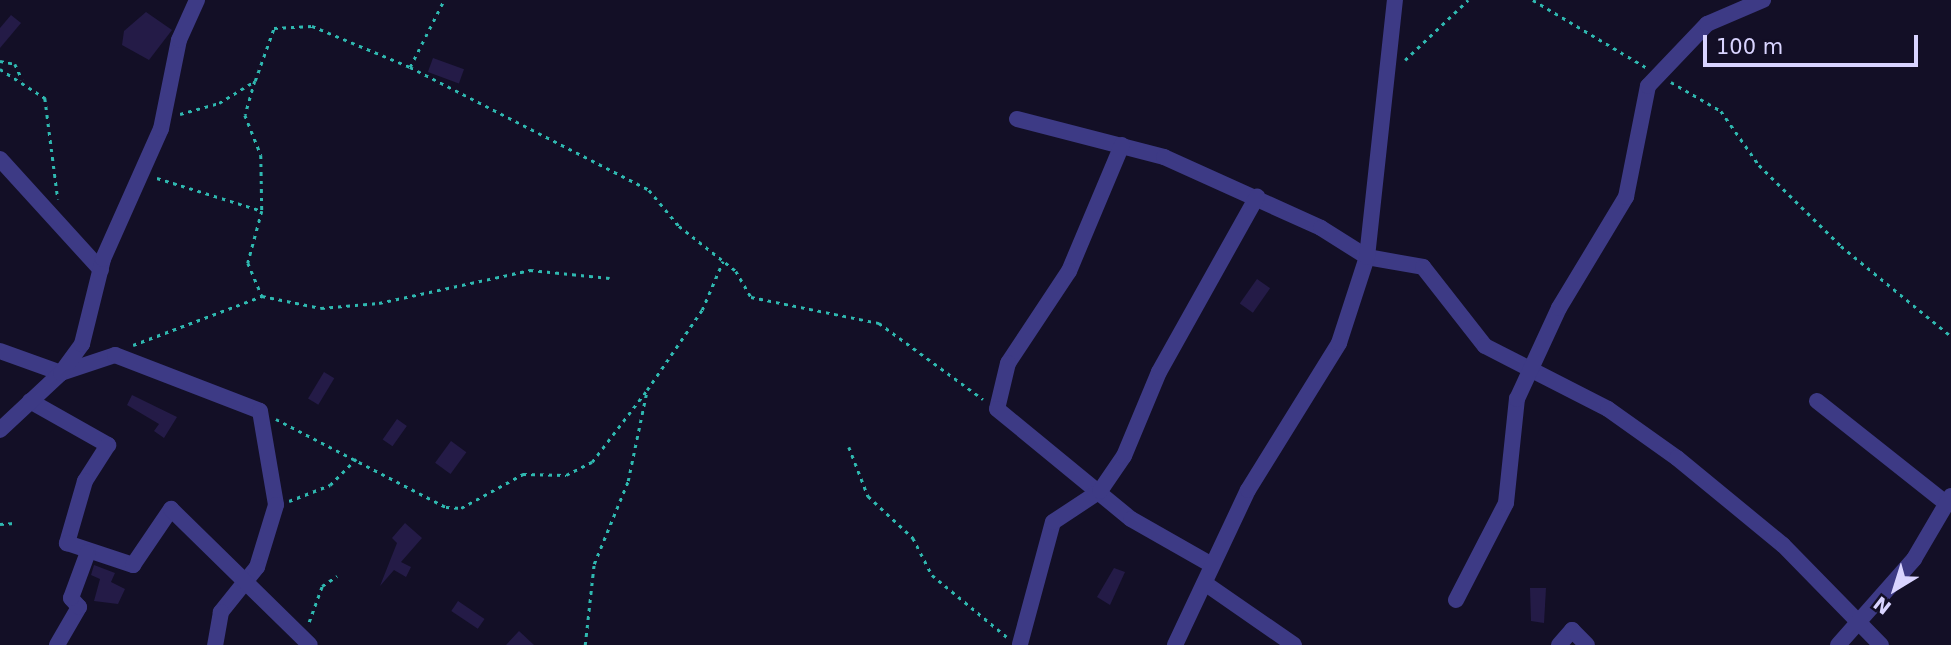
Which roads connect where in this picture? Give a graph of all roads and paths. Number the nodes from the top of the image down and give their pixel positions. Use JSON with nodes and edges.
{"nodes":[{"id":1,"x":197,"y":0,"type":"edge"},
{"id":2,"x":444,"y":0,"type":"edge"},
{"id":3,"x":1395,"y":0,"type":"edge"},
{"id":4,"x":1468,"y":0,"type":"edge"},
{"id":5,"x":1533,"y":0,"type":"edge"},
{"id":6,"x":1763,"y":0,"type":"edge"},
{"id":7,"x":0,"y":61,"type":"edge"},
{"id":8,"x":410,"y":67,"type":"junction"},
{"id":9,"x":0,"y":69,"type":"edge"},
{"id":10,"x":1660,"y":75,"type":"junction"},
{"id":11,"x":22,"y":79,"type":"junction"},
{"id":12,"x":255,"y":81,"type":"junction"},
{"id":13,"x":1384,"y":87,"type":"junction"},
{"id":14,"x":1017,"y":119,"type":"dead end"},
{"id":15,"x":161,"y":130,"type":"junction"},
{"id":16,"x":1122,"y":145,"type":"junction"},
{"id":17,"x":0,"y":159,"type":"edge"},
{"id":18,"x":141,"y":173,"type":"junction"},
{"id":19,"x":1257,"y":197,"type":"junction"},
{"id":20,"x":262,"y":211,"type":"junction"},
{"id":21,"x":59,"y":223,"type":"junction"},
{"id":22,"x":1367,"y":257,"type":"junction"},
{"id":23,"x":723,"y":261,"type":"junction"},
{"id":24,"x":101,"y":270,"type":"junction"},
{"id":25,"x":610,"y":278,"type":"dead end"},
{"id":26,"x":262,"y":296,"type":"junction"},
{"id":27,"x":1951,"y":336,"type":"edge"},
{"id":28,"x":0,"y":351,"type":"edge"},
{"id":29,"x":115,"y":355,"type":"junction"},
{"id":30,"x":1530,"y":368,"type":"junction"},
{"id":31,"x":61,"y":373,"type":"junction"},
{"id":32,"x":647,"y":390,"type":"junction"},
{"id":33,"x":30,"y":401,"type":"junction"},
{"id":34,"x":1817,"y":401,"type":"dead end"},
{"id":35,"x":997,"y":409,"type":"junction"},
{"id":36,"x":260,"y":411,"type":"junction"},
{"id":37,"x":0,"y":430,"type":"edge"},
{"id":38,"x":849,"y":447,"type":"dead end"},
{"id":39,"x":356,"y":459,"type":"junction"},
{"id":40,"x":1100,"y":491,"type":"junction"},
{"id":41,"x":1949,"y":500,"type":"edge"},
{"id":42,"x":276,"y":505,"type":"junction"},
{"id":43,"x":16,"y":523,"type":"dead end"},
{"id":44,"x":0,"y":524,"type":"edge"},
{"id":45,"x":88,"y":552,"type":"junction"},
{"id":46,"x":1212,"y":565,"type":"junction"},
{"id":47,"x":337,"y":576,"type":"dead end"},
{"id":48,"x":245,"y":580,"type":"junction"},
{"id":49,"x":1206,"y":584,"type":"junction"},
{"id":50,"x":1456,"y":600,"type":"dead end"},
{"id":51,"x":1854,"y":622,"type":"junction"},
{"id":52,"x":305,"y":641,"type":"edge"},
{"id":53,"x":1020,"y":644,"type":"edge"},
{"id":54,"x":57,"y":645,"type":"edge"},
{"id":55,"x":215,"y":645,"type":"edge"},
{"id":56,"x":585,"y":645,"type":"edge"},
{"id":57,"x":1175,"y":645,"type":"edge"},
{"id":58,"x":1294,"y":645,"type":"edge"},
{"id":59,"x":1559,"y":645,"type":"edge"},
{"id":60,"x":1587,"y":645,"type":"edge"},
{"id":61,"x":1838,"y":645,"type":"edge"},
{"id":62,"x":1881,"y":645,"type":"edge"}],
"edges":[{"from":1,"to":15,"type":"street"},
{"from":2,"to":8,"type":"path"},
{"from":3,"to":13,"type":"street"},
{"from":4,"to":13,"type":"path"},
{"from":5,"to":10,"type":"path"},
{"from":6,"to":10,"type":"street"},
{"from":7,"to":11,"type":"path"},
{"from":8,"to":12,"type":"path"},
{"from":8,"to":23,"type":"path"},
{"from":9,"to":11,"type":"path"},
{"from":10,"to":27,"type":"path"},
{"from":10,"to":30,"type":"street"},
{"from":11,"to":21,"type":"path"},
{"from":12,"to":15,"type":"path"},
{"from":12,"to":20,"type":"path"},
{"from":13,"to":22,"type":"street"},
{"from":14,"to":16,"type":"street"},
{"from":15,"to":18,"type":"street"},
{"from":16,"to":19,"type":"street"},
{"from":16,"to":35,"type":"street"},
{"from":17,"to":21,"type":"street"},
{"from":18,"to":20,"type":"path"},
{"from":18,"to":24,"type":"street"},
{"from":19,"to":22,"type":"street"},
{"from":19,"to":40,"type":"street"},
{"from":20,"to":26,"type":"path"},
{"from":21,"to":24,"type":"street"},
{"from":22,"to":30,"type":"street"},
{"from":22,"to":46,"type":"street"},
{"from":23,"to":32,"type":"path"},
{"from":23,"to":35,"type":"path"},
{"from":24,"to":31,"type":"street"},
{"from":25,"to":26,"type":"path"},
{"from":26,"to":29,"type":"path"},
{"from":28,"to":31,"type":"street"},
{"from":29,"to":31,"type":"street"},
{"from":29,"to":36,"type":"street"},
{"from":30,"to":50,"type":"street"},
{"from":30,"to":51,"type":"street"},
{"from":31,"to":33,"type":"street"},
{"from":32,"to":39,"type":"path"},
{"from":32,"to":56,"type":"path"},
{"from":33,"to":37,"type":"street"},
{"from":33,"to":45,"type":"street"},
{"from":34,"to":41,"type":"street"},
{"from":35,"to":40,"type":"street"},
{"from":36,"to":39,"type":"path"},
{"from":36,"to":42,"type":"street"},
{"from":38,"to":53,"type":"path"},
{"from":39,"to":42,"type":"path"},
{"from":40,"to":46,"type":"street"},
{"from":40,"to":53,"type":"street"},
{"from":41,"to":51,"type":"street"},
{"from":42,"to":48,"type":"street"},
{"from":43,"to":44,"type":"path"},
{"from":45,"to":48,"type":"street"},
{"from":45,"to":54,"type":"street"},
{"from":46,"to":49,"type":"street"},
{"from":47,"to":52,"type":"path"},
{"from":48,"to":52,"type":"street"},
{"from":48,"to":55,"type":"street"},
{"from":49,"to":57,"type":"street"},
{"from":49,"to":58,"type":"street"},
{"from":51,"to":61,"type":"street"},
{"from":51,"to":62,"type":"street"},
{"from":59,"to":60,"type":"street"}]}
